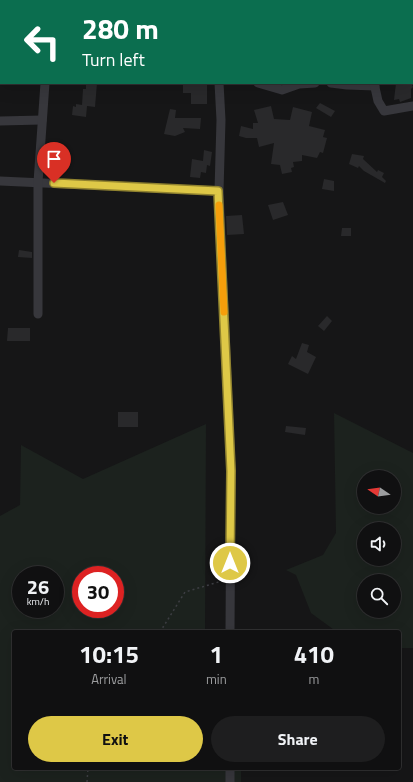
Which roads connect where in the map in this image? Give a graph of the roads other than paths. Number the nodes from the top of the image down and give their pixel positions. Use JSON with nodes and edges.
{"nodes":[{"id":1,"x":45,"y":84,"type":"edge"},
{"id":2,"x":219,"y":84,"type":"edge"},
{"id":3,"x":261,"y":84,"type":"edge"},
{"id":4,"x":299,"y":84,"type":"edge"},
{"id":5,"x":336,"y":84,"type":"edge"},
{"id":6,"x":374,"y":84,"type":"edge"},
{"id":7,"x":413,"y":106,"type":"edge"},
{"id":8,"x":42,"y":120,"type":"junction"},
{"id":9,"x":0,"y":121,"type":"edge"},
{"id":10,"x":0,"y":181,"type":"edge"},
{"id":11,"x":38,"y":182,"type":"junction"},
{"id":12,"x":218,"y":191,"type":"junction"},
{"id":13,"x":38,"y":314,"type":"dead end"},
{"id":14,"x":230,"y":630,"type":"edge"},
{"id":15,"x":230,"y":770,"type":"edge"},
{"id":16,"x":230,"y":782,"type":"edge"}],
"edges":[{"from":1,"to":8,"type":"street"},
{"from":2,"to":12,"type":"street"},
{"from":3,"to":4,"type":"street"},
{"from":5,"to":6,"type":"street"},
{"from":6,"to":7,"type":"street"},
{"from":8,"to":9,"type":"street"},
{"from":8,"to":11,"type":"street"},
{"from":10,"to":11,"type":"street"},
{"from":11,"to":12,"type":"street"},
{"from":11,"to":13,"type":"street"},
{"from":12,"to":14,"type":"street"},
{"from":15,"to":16,"type":"street"}]}
